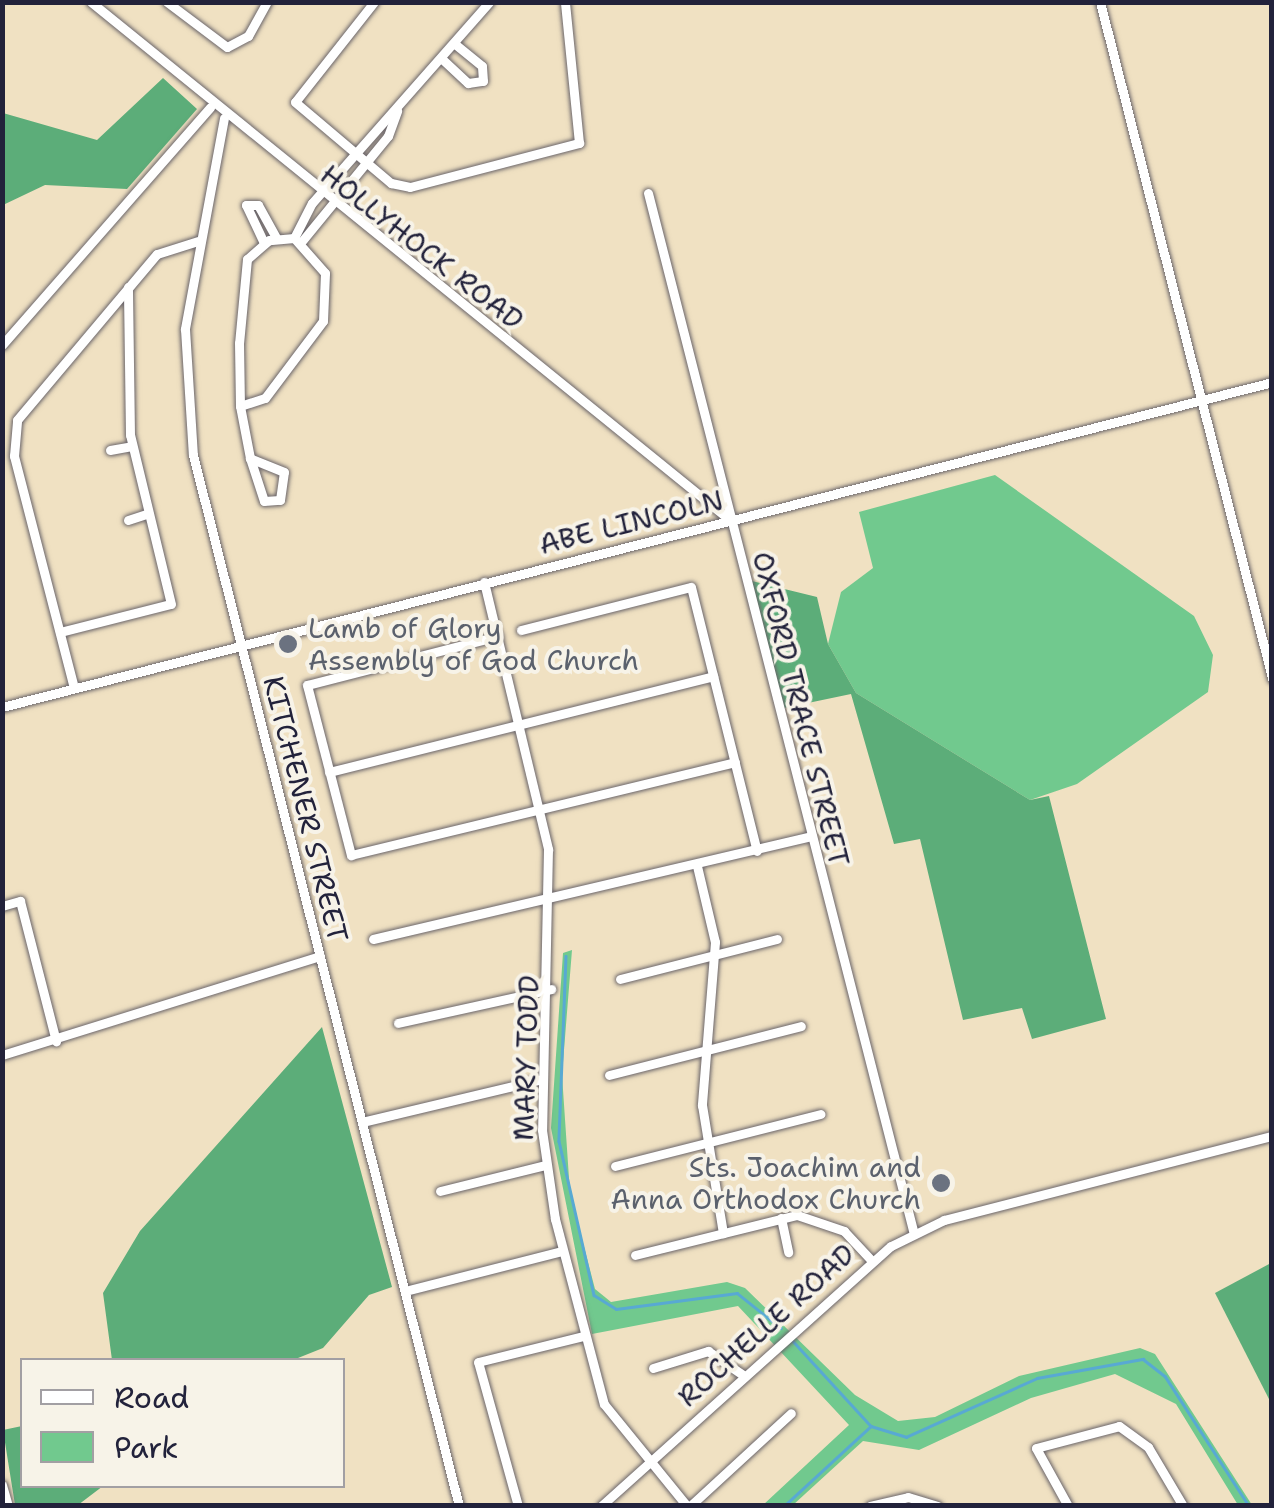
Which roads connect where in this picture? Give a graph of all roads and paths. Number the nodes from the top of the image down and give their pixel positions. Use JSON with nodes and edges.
{"nodes":[{"id":1,"x":91,"y":2,"type":"edge"},
{"id":2,"x":167,"y":2,"type":"edge"},
{"id":3,"x":267,"y":2,"type":"edge"},
{"id":4,"x":374,"y":2,"type":"edge"},
{"id":5,"x":490,"y":2,"type":"edge"},
{"id":6,"x":565,"y":2,"type":"edge"},
{"id":7,"x":1100,"y":2,"type":"edge"},
{"id":8,"x":454,"y":42,"type":"junction"},
{"id":9,"x":441,"y":58,"type":"junction"},
{"id":10,"x":210,"y":107,"type":"junction"},
{"id":11,"x":397,"y":109,"type":"junction"},
{"id":12,"x":224,"y":118,"type":"junction"},
{"id":13,"x":356,"y":154,"type":"junction"},
{"id":14,"x":366,"y":162,"type":"junction"},
{"id":15,"x":648,"y":194,"type":"dead end"},
{"id":16,"x":320,"y":195,"type":"junction"},
{"id":17,"x":332,"y":204,"type":"junction"},
{"id":18,"x":265,"y":218,"type":"junction"},
{"id":19,"x":302,"y":220,"type":"junction"},
{"id":20,"x":252,"y":224,"type":"junction"},
{"id":21,"x":313,"y":228,"type":"junction"},
{"id":22,"x":276,"y":237,"type":"junction"},
{"id":23,"x":298,"y":240,"type":"junction"},
{"id":24,"x":198,"y":241,"type":"junction"},
{"id":25,"x":264,"y":242,"type":"junction"},
{"id":26,"x":128,"y":286,"type":"junction"},
{"id":27,"x":2,"y":345,"type":"edge"},
{"id":28,"x":1272,"y":382,"type":"edge"},
{"id":29,"x":1201,"y":400,"type":"junction"},
{"id":30,"x":240,"y":406,"type":"junction"},
{"id":31,"x":132,"y":446,"type":"junction"},
{"id":32,"x":110,"y":450,"type":"dead end"},
{"id":33,"x":250,"y":458,"type":"junction"},
{"id":34,"x":147,"y":514,"type":"junction"},
{"id":35,"x":128,"y":520,"type":"dead end"},
{"id":36,"x":730,"y":520,"type":"junction"},
{"id":37,"x":484,"y":582,"type":"junction"},
{"id":38,"x":521,"y":630,"type":"dead end"},
{"id":39,"x":60,"y":632,"type":"junction"},
{"id":40,"x":498,"y":636,"type":"junction"},
{"id":41,"x":242,"y":645,"type":"junction"},
{"id":42,"x":713,"y":676,"type":"junction"},
{"id":43,"x":1272,"y":678,"type":"edge"},
{"id":44,"x":74,"y":688,"type":"junction"},
{"id":45,"x":2,"y":706,"type":"edge"},
{"id":46,"x":521,"y":724,"type":"junction"},
{"id":47,"x":735,"y":762,"type":"junction"},
{"id":48,"x":330,"y":772,"type":"junction"},
{"id":49,"x":542,"y":810,"type":"junction"},
{"id":50,"x":811,"y":836,"type":"junction"},
{"id":51,"x":758,"y":850,"type":"junction"},
{"id":52,"x":696,"y":866,"type":"junction"},
{"id":53,"x":552,"y":898,"type":"junction"},
{"id":54,"x":2,"y":906,"type":"edge"},
{"id":55,"x":778,"y":938,"type":"dead end"},
{"id":56,"x":374,"y":939,"type":"dead end"},
{"id":57,"x":716,"y":954,"type":"junction"},
{"id":58,"x":320,"y":956,"type":"junction"},
{"id":59,"x":620,"y":979,"type":"dead end"},
{"id":60,"x":550,"y":989,"type":"junction"},
{"id":61,"x":398,"y":1023,"type":"dead end"},
{"id":62,"x":800,"y":1026,"type":"dead end"},
{"id":63,"x":56,"y":1042,"type":"junction"},
{"id":64,"x":706,"y":1051,"type":"junction"},
{"id":65,"x":2,"y":1056,"type":"edge"},
{"id":66,"x":610,"y":1075,"type":"dead end"},
{"id":67,"x":542,"y":1079,"type":"junction"},
{"id":68,"x":821,"y":1114,"type":"dead end"},
{"id":69,"x":362,"y":1122,"type":"junction"},
{"id":70,"x":1272,"y":1136,"type":"edge"},
{"id":71,"x":704,"y":1144,"type":"junction"},
{"id":72,"x":546,"y":1166,"type":"junction"},
{"id":73,"x":615,"y":1166,"type":"dead end"},
{"id":74,"x":440,"y":1192,"type":"dead end"},
{"id":75,"x":781,"y":1218,"type":"junction"},
{"id":76,"x":724,"y":1232,"type":"junction"},
{"id":77,"x":914,"y":1234,"type":"junction"},
{"id":78,"x":562,"y":1251,"type":"junction"},
{"id":79,"x":788,"y":1252,"type":"dead end"},
{"id":80,"x":635,"y":1255,"type":"dead end"},
{"id":81,"x":870,"y":1259,"type":"junction"},
{"id":82,"x":405,"y":1291,"type":"junction"},
{"id":83,"x":583,"y":1336,"type":"junction"},
{"id":84,"x":652,"y":1368,"type":"dead end"},
{"id":85,"x":742,"y":1375,"type":"junction"},
{"id":86,"x":791,"y":1413,"type":"dead end"},
{"id":87,"x":647,"y":1463,"type":"junction"},
{"id":88,"x":2,"y":1485,"type":"edge"},
{"id":89,"x":8,"y":1506,"type":"edge"},
{"id":90,"x":459,"y":1506,"type":"edge"},
{"id":91,"x":518,"y":1506,"type":"edge"},
{"id":92,"x":601,"y":1506,"type":"edge"},
{"id":93,"x":689,"y":1506,"type":"edge"},
{"id":94,"x":870,"y":1506,"type":"edge"},
{"id":95,"x":938,"y":1506,"type":"edge"},
{"id":96,"x":1068,"y":1506,"type":"edge"},
{"id":97,"x":1183,"y":1506,"type":"edge"}],
"edges":[{"from":1,"to":10,"type":"street","name":"HOLLYHOCK ROAD"},
{"from":2,"to":3,"type":"street"},
{"from":4,"to":13,"type":"street"},
{"from":5,"to":8,"type":"street"},
{"from":6,"to":14,"type":"street"},
{"from":7,"to":29,"type":"street"},
{"from":8,"to":9,"type":"street"},
{"from":8,"to":9,"type":"street"},
{"from":9,"to":11,"type":"street"},
{"from":10,"to":12,"type":"street","name":"HOLLYHOCK ROAD"},
{"from":10,"to":27,"type":"street"},
{"from":11,"to":13,"type":"street"},
{"from":11,"to":14,"type":"street"},
{"from":12,"to":16,"type":"street","name":"HOLLYHOCK ROAD"},
{"from":12,"to":24,"type":"street","name":"KITCHENER STREET"},
{"from":13,"to":14,"type":"street"},
{"from":13,"to":16,"type":"street"},
{"from":14,"to":17,"type":"street"},
{"from":15,"to":36,"type":"street","name":"OXFORD TRACE STREET"},
{"from":16,"to":17,"type":"street","name":"HOLLYHOCK ROAD"},
{"from":16,"to":19,"type":"street"},
{"from":17,"to":21,"type":"street"},
{"from":17,"to":36,"type":"street","name":"HOLLYHOCK ROAD"},
{"from":18,"to":20,"type":"street"},
{"from":18,"to":20,"type":"street"},
{"from":18,"to":22,"type":"street"},
{"from":19,"to":21,"type":"street"},
{"from":19,"to":23,"type":"street"},
{"from":20,"to":25,"type":"street"},
{"from":21,"to":23,"type":"street"},
{"from":22,"to":23,"type":"street"},
{"from":22,"to":25,"type":"street"},
{"from":23,"to":30,"type":"street"},
{"from":24,"to":26,"type":"street"},
{"from":24,"to":41,"type":"street","name":"KITCHENER STREET"},
{"from":25,"to":30,"type":"street"},
{"from":26,"to":31,"type":"street"},
{"from":26,"to":39,"type":"street"},
{"from":28,"to":29,"type":"street","name":"ABE LINCOLN"},
{"from":29,"to":36,"type":"street","name":"ABE LINCOLN"},
{"from":29,"to":43,"type":"street"},
{"from":30,"to":33,"type":"street"},
{"from":31,"to":32,"type":"street"},
{"from":31,"to":34,"type":"street"},
{"from":33,"to":33,"type":"street"},
{"from":34,"to":35,"type":"street"},
{"from":34,"to":39,"type":"street"},
{"from":36,"to":37,"type":"street","name":"ABE LINCOLN"},
{"from":36,"to":50,"type":"street","name":"OXFORD TRACE STREET"},
{"from":37,"to":40,"type":"street","name":"MARY TODD"},
{"from":37,"to":41,"type":"street","name":"ABE LINCOLN"},
{"from":38,"to":42,"type":"street"},
{"from":39,"to":44,"type":"street"},
{"from":40,"to":46,"type":"street","name":"MARY TODD"},
{"from":40,"to":48,"type":"street"},
{"from":41,"to":44,"type":"street","name":"ABE LINCOLN"},
{"from":41,"to":58,"type":"street","name":"KITCHENER STREET"},
{"from":42,"to":46,"type":"street"},
{"from":42,"to":47,"type":"street"},
{"from":44,"to":45,"type":"street","name":"ABE LINCOLN"},
{"from":46,"to":48,"type":"street"},
{"from":46,"to":49,"type":"street","name":"MARY TODD"},
{"from":47,"to":49,"type":"street"},
{"from":47,"to":51,"type":"street"},
{"from":48,"to":49,"type":"street"},
{"from":49,"to":53,"type":"street","name":"MARY TODD"},
{"from":50,"to":51,"type":"street"},
{"from":50,"to":77,"type":"street","name":"OXFORD TRACE STREET"},
{"from":51,"to":52,"type":"street"},
{"from":52,"to":53,"type":"street"},
{"from":52,"to":57,"type":"street"},
{"from":53,"to":56,"type":"street"},
{"from":53,"to":60,"type":"street","name":"MARY TODD"},
{"from":54,"to":63,"type":"street"},
{"from":55,"to":57,"type":"street"},
{"from":57,"to":59,"type":"street"},
{"from":57,"to":64,"type":"street"},
{"from":58,"to":63,"type":"street"},
{"from":58,"to":69,"type":"street","name":"KITCHENER STREET"},
{"from":60,"to":61,"type":"street"},
{"from":60,"to":67,"type":"street","name":"MARY TODD"},
{"from":62,"to":64,"type":"street"},
{"from":63,"to":65,"type":"street"},
{"from":64,"to":66,"type":"street"},
{"from":64,"to":71,"type":"street"},
{"from":67,"to":69,"type":"street"},
{"from":67,"to":72,"type":"street","name":"MARY TODD"},
{"from":68,"to":71,"type":"street"},
{"from":69,"to":82,"type":"street","name":"KITCHENER STREET"},
{"from":70,"to":77,"type":"street","name":"ROCHELLE ROAD"},
{"from":71,"to":73,"type":"street"},
{"from":71,"to":76,"type":"street"},
{"from":72,"to":74,"type":"street"},
{"from":72,"to":78,"type":"street","name":"MARY TODD"},
{"from":75,"to":76,"type":"street"},
{"from":75,"to":79,"type":"street"},
{"from":75,"to":81,"type":"street"},
{"from":76,"to":80,"type":"street"},
{"from":77,"to":81,"type":"street","name":"ROCHELLE ROAD"},
{"from":78,"to":82,"type":"street"},
{"from":78,"to":83,"type":"street","name":"MARY TODD"},
{"from":81,"to":85,"type":"street","name":"ROCHELLE ROAD"},
{"from":82,"to":90,"type":"street","name":"KITCHENER STREET"},
{"from":83,"to":87,"type":"street","name":"MARY TODD"},
{"from":83,"to":91,"type":"street"},
{"from":84,"to":85,"type":"street"},
{"from":85,"to":87,"type":"street","name":"ROCHELLE ROAD"},
{"from":86,"to":93,"type":"street"},
{"from":87,"to":92,"type":"street","name":"ROCHELLE ROAD"},
{"from":87,"to":93,"type":"street","name":"MARY TODD"},
{"from":88,"to":89,"type":"street"},
{"from":94,"to":95,"type":"street"},
{"from":96,"to":97,"type":"street"}]}
